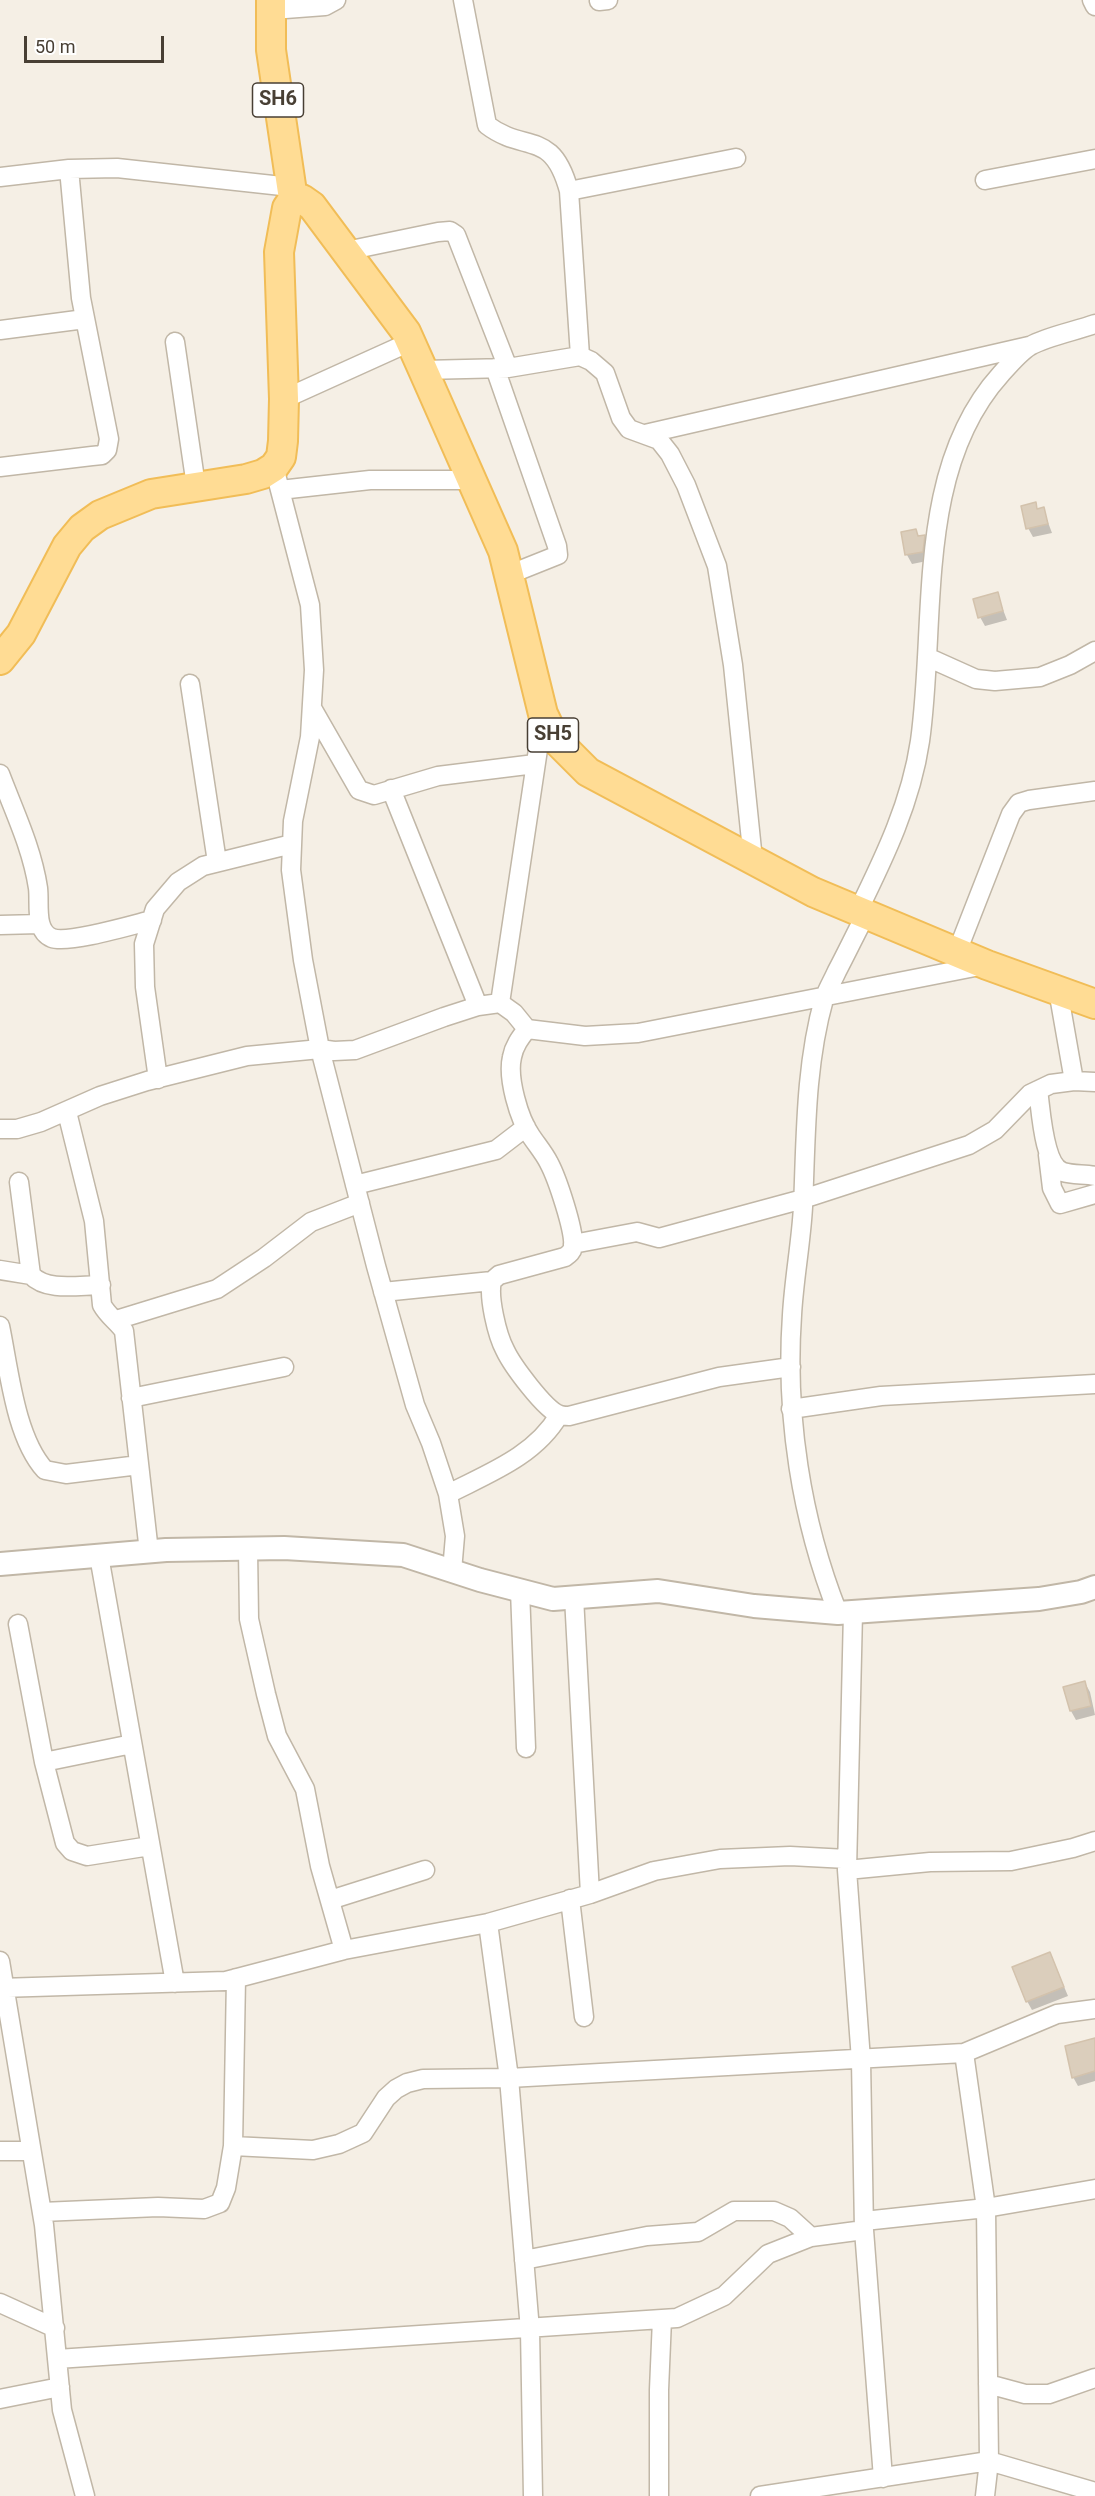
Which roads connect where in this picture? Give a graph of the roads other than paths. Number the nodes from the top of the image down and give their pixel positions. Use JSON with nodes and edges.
{"nodes":[{"id":1,"x":336,"y":0,"type":"edge"},
{"id":2,"x":464,"y":0,"type":"edge"},
{"id":3,"x":1092,"y":0,"type":"edge"},
{"id":4,"x":272,"y":5,"type":"edge"},
{"id":5,"x":1095,"y":6,"type":"edge"},
{"id":6,"x":736,"y":158,"type":"dead end"},
{"id":7,"x":1095,"y":159,"type":"edge"},
{"id":8,"x":69,"y":170,"type":"junction"},
{"id":9,"x":0,"y":177,"type":"edge"},
{"id":10,"x":985,"y":180,"type":"dead end"},
{"id":11,"x":569,"y":191,"type":"junction"},
{"id":12,"x":292,"y":193,"type":"junction"},
{"id":13,"x":346,"y":250,"type":"junction"},
{"id":14,"x":85,"y":319,"type":"junction"},
{"id":15,"x":1095,"y":324,"type":"edge"},
{"id":16,"x":0,"y":330,"type":"edge"},
{"id":17,"x":175,"y":342,"type":"dead end"},
{"id":18,"x":410,"y":342,"type":"junction"},
{"id":19,"x":1030,"y":346,"type":"junction"},
{"id":20,"x":580,"y":356,"type":"junction"},
{"id":21,"x":502,"y":368,"type":"junction"},
{"id":22,"x":423,"y":370,"type":"junction"},
{"id":23,"x":284,"y":399,"type":"junction"},
{"id":24,"x":645,"y":434,"type":"junction"},
{"id":25,"x":0,"y":467,"type":"edge"},
{"id":26,"x":277,"y":478,"type":"junction"},
{"id":27,"x":472,"y":480,"type":"junction"},
{"id":28,"x":196,"y":486,"type":"junction"},
{"id":29,"x":508,"y":575,"type":"junction"},
{"id":30,"x":1095,"y":651,"type":"edge"},
{"id":31,"x":927,"y":657,"type":"junction"},
{"id":32,"x":0,"y":660,"type":"edge"},
{"id":33,"x":190,"y":684,"type":"dead end"},
{"id":34,"x":312,"y":708,"type":"junction"},
{"id":35,"x":543,"y":714,"type":"junction"},
{"id":36,"x":535,"y":764,"type":"junction"},
{"id":37,"x":0,"y":774,"type":"edge"},
{"id":38,"x":391,"y":789,"type":"junction"},
{"id":39,"x":1095,"y":791,"type":"edge"},
{"id":40,"x":292,"y":844,"type":"junction"},
{"id":41,"x":753,"y":860,"type":"junction"},
{"id":42,"x":217,"y":862,"type":"junction"},
{"id":43,"x":862,"y":912,"type":"junction"},
{"id":44,"x":152,"y":921,"type":"junction"},
{"id":45,"x":40,"y":924,"type":"junction"},
{"id":46,"x":0,"y":925,"type":"edge"},
{"id":47,"x":957,"y":952,"type":"junction"},
{"id":48,"x":987,"y":965,"type":"junction"},
{"id":49,"x":1058,"y":990,"type":"junction"},
{"id":50,"x":824,"y":998,"type":"junction"},
{"id":51,"x":500,"y":1002,"type":"junction"},
{"id":52,"x":1095,"y":1004,"type":"edge"},
{"id":53,"x":478,"y":1006,"type":"junction"},
{"id":54,"x":527,"y":1029,"type":"junction"},
{"id":55,"x":320,"y":1049,"type":"junction"},
{"id":56,"x":158,"y":1079,"type":"junction"},
{"id":57,"x":1074,"y":1081,"type":"junction"},
{"id":58,"x":1095,"y":1082,"type":"edge"},
{"id":59,"x":1038,"y":1090,"type":"junction"},
{"id":60,"x":67,"y":1112,"type":"junction"},
{"id":61,"x":525,"y":1127,"type":"junction"},
{"id":62,"x":0,"y":1129,"type":"edge"},
{"id":63,"x":1048,"y":1154,"type":"junction"},
{"id":64,"x":1095,"y":1176,"type":"edge"},
{"id":65,"x":19,"y":1182,"type":"dead end"},
{"id":66,"x":357,"y":1194,"type":"junction"},
{"id":67,"x":1095,"y":1194,"type":"edge"},
{"id":68,"x":803,"y":1199,"type":"junction"},
{"id":69,"x":573,"y":1244,"type":"junction"},
{"id":70,"x":0,"y":1270,"type":"edge"},
{"id":71,"x":31,"y":1275,"type":"junction"},
{"id":72,"x":492,"y":1281,"type":"junction"},
{"id":73,"x":101,"y":1285,"type":"junction"},
{"id":74,"x":383,"y":1292,"type":"junction"},
{"id":75,"x":116,"y":1320,"type":"junction"},
{"id":76,"x":0,"y":1326,"type":"edge"},
{"id":77,"x":284,"y":1367,"type":"dead end"},
{"id":78,"x":790,"y":1367,"type":"junction"},
{"id":79,"x":1095,"y":1384,"type":"edge"},
{"id":80,"x":131,"y":1398,"type":"junction"},
{"id":81,"x":791,"y":1409,"type":"junction"},
{"id":82,"x":559,"y":1415,"type":"junction"},
{"id":83,"x":139,"y":1465,"type":"junction"},
{"id":84,"x":448,"y":1494,"type":"junction"},
{"id":85,"x":248,"y":1549,"type":"junction"},
{"id":86,"x":149,"y":1552,"type":"junction"},
{"id":87,"x":99,"y":1556,"type":"junction"},
{"id":88,"x":0,"y":1564,"type":"edge"},
{"id":89,"x":452,"y":1571,"type":"junction"},
{"id":90,"x":1095,"y":1587,"type":"edge"},
{"id":91,"x":520,"y":1590,"type":"junction"},
{"id":92,"x":574,"y":1597,"type":"junction"},
{"id":93,"x":845,"y":1613,"type":"junction"},
{"id":94,"x":18,"y":1624,"type":"dead end"},
{"id":95,"x":132,"y":1744,"type":"junction"},
{"id":96,"x":526,"y":1748,"type":"dead end"},
{"id":97,"x":44,"y":1762,"type":"junction"},
{"id":98,"x":1095,"y":1840,"type":"edge"},
{"id":99,"x":150,"y":1845,"type":"junction"},
{"id":100,"x":847,"y":1864,"type":"junction"},
{"id":101,"x":425,"y":1870,"type":"dead end"},
{"id":102,"x":590,"y":1894,"type":"junction"},
{"id":103,"x":570,"y":1899,"type":"junction"},
{"id":104,"x":330,"y":1900,"type":"junction"},
{"id":105,"x":488,"y":1923,"type":"junction"},
{"id":106,"x":344,"y":1950,"type":"junction"},
{"id":107,"x":0,"y":1961,"type":"edge"},
{"id":108,"x":236,"y":1978,"type":"junction"},
{"id":109,"x":175,"y":1983,"type":"junction"},
{"id":110,"x":2,"y":1988,"type":"edge"},
{"id":111,"x":1095,"y":2009,"type":"edge"},
{"id":112,"x":584,"y":2017,"type":"dead end"},
{"id":113,"x":964,"y":2053,"type":"junction"},
{"id":114,"x":861,"y":2061,"type":"junction"},
{"id":115,"x":509,"y":2078,"type":"junction"},
{"id":116,"x":233,"y":2146,"type":"junction"},
{"id":117,"x":0,"y":2151,"type":"edge"},
{"id":118,"x":31,"y":2151,"type":"junction"},
{"id":119,"x":1095,"y":2189,"type":"edge"},
{"id":120,"x":986,"y":2208,"type":"junction"},
{"id":121,"x":42,"y":2212,"type":"junction"},
{"id":122,"x":864,"y":2226,"type":"junction"},
{"id":123,"x":811,"y":2237,"type":"junction"},
{"id":124,"x":524,"y":2260,"type":"junction"},
{"id":125,"x":0,"y":2303,"type":"edge"},
{"id":126,"x":662,"y":2319,"type":"junction"},
{"id":127,"x":55,"y":2328,"type":"junction"},
{"id":128,"x":530,"y":2330,"type":"junction"},
{"id":129,"x":57,"y":2359,"type":"junction"},
{"id":130,"x":1095,"y":2378,"type":"edge"},
{"id":131,"x":988,"y":2384,"type":"junction"},
{"id":132,"x":60,"y":2387,"type":"junction"},
{"id":133,"x":0,"y":2398,"type":"edge"},
{"id":134,"x":989,"y":2461,"type":"junction"},
{"id":135,"x":883,"y":2478,"type":"junction"},
{"id":136,"x":1095,"y":2492,"type":"edge"},
{"id":137,"x":85,"y":2496,"type":"edge"},
{"id":138,"x":533,"y":2496,"type":"edge"},
{"id":139,"x":659,"y":2496,"type":"edge"},
{"id":140,"x":760,"y":2496,"type":"edge"},
{"id":141,"x":985,"y":2496,"type":"edge"}],
"edges":[{"from":1,"to":4,"type":"street"},
{"from":2,"to":11,"type":"street"},
{"from":3,"to":5,"type":"street"},
{"from":4,"to":12,"type":"main road","number":"SH6"},
{"from":6,"to":11,"type":"street"},
{"from":7,"to":10,"type":"street"},
{"from":8,"to":9,"type":"street"},
{"from":8,"to":12,"type":"street"},
{"from":8,"to":14,"type":"street"},
{"from":11,"to":20,"type":"street"},
{"from":12,"to":13,"type":"main road","number":"SH5"},
{"from":12,"to":23,"type":"main road"},
{"from":13,"to":18,"type":"main road","number":"SH5"},
{"from":13,"to":21,"type":"street"},
{"from":14,"to":16,"type":"street"},
{"from":14,"to":25,"type":"street"},
{"from":15,"to":19,"type":"street"},
{"from":17,"to":28,"type":"street"},
{"from":18,"to":22,"type":"main road","number":"SH5"},
{"from":18,"to":23,"type":"street"},
{"from":19,"to":24,"type":"street"},
{"from":19,"to":31,"type":"street"},
{"from":20,"to":21,"type":"street"},
{"from":20,"to":24,"type":"street"},
{"from":21,"to":22,"type":"street"},
{"from":21,"to":29,"type":"street"},
{"from":22,"to":27,"type":"main road","number":"SH5"},
{"from":23,"to":26,"type":"main road"},
{"from":24,"to":41,"type":"street"},
{"from":26,"to":27,"type":"street"},
{"from":26,"to":28,"type":"main road"},
{"from":26,"to":34,"type":"street"},
{"from":27,"to":29,"type":"main road","number":"SH5"},
{"from":28,"to":32,"type":"main road"},
{"from":29,"to":35,"type":"main road","number":"SH5"},
{"from":30,"to":31,"type":"street"},
{"from":31,"to":43,"type":"street"},
{"from":33,"to":42,"type":"street"},
{"from":34,"to":38,"type":"street"},
{"from":34,"to":40,"type":"street"},
{"from":35,"to":36,"type":"street"},
{"from":35,"to":41,"type":"main road","number":"SH5"},
{"from":36,"to":38,"type":"street"},
{"from":36,"to":51,"type":"street"},
{"from":37,"to":45,"type":"street"},
{"from":38,"to":53,"type":"street"},
{"from":39,"to":47,"type":"street"},
{"from":40,"to":42,"type":"street"},
{"from":40,"to":55,"type":"street"},
{"from":41,"to":43,"type":"main road","number":"SH5"},
{"from":42,"to":44,"type":"street"},
{"from":43,"to":47,"type":"main road","number":"SH5"},
{"from":43,"to":50,"type":"street"},
{"from":44,"to":45,"type":"street"},
{"from":44,"to":56,"type":"street"},
{"from":45,"to":46,"type":"street"},
{"from":47,"to":48,"type":"main road","number":"SH5"},
{"from":48,"to":49,"type":"main road","number":"SH5"},
{"from":48,"to":50,"type":"street"},
{"from":49,"to":52,"type":"main road","number":"SH5"},
{"from":49,"to":57,"type":"street"},
{"from":50,"to":54,"type":"street"},
{"from":50,"to":68,"type":"street"},
{"from":51,"to":53,"type":"street"},
{"from":51,"to":54,"type":"street"},
{"from":53,"to":55,"type":"street"},
{"from":54,"to":61,"type":"street"},
{"from":55,"to":56,"type":"street"},
{"from":55,"to":66,"type":"street"},
{"from":56,"to":60,"type":"street"},
{"from":57,"to":58,"type":"street"},
{"from":57,"to":59,"type":"street"},
{"from":59,"to":63,"type":"street"},
{"from":59,"to":68,"type":"street"},
{"from":60,"to":62,"type":"street"},
{"from":60,"to":73,"type":"street"},
{"from":61,"to":66,"type":"street"},
{"from":61,"to":69,"type":"street"},
{"from":63,"to":64,"type":"street"},
{"from":63,"to":67,"type":"street"},
{"from":65,"to":71,"type":"street"},
{"from":66,"to":74,"type":"street"},
{"from":66,"to":75,"type":"street"},
{"from":68,"to":69,"type":"street"},
{"from":68,"to":78,"type":"street"},
{"from":69,"to":72,"type":"street"},
{"from":70,"to":71,"type":"street"},
{"from":71,"to":73,"type":"street"},
{"from":72,"to":74,"type":"street"},
{"from":72,"to":82,"type":"street"},
{"from":73,"to":75,"type":"street"},
{"from":74,"to":84,"type":"street"},
{"from":75,"to":80,"type":"street"},
{"from":76,"to":83,"type":"street"},
{"from":77,"to":80,"type":"street"},
{"from":78,"to":81,"type":"street"},
{"from":78,"to":82,"type":"street"},
{"from":79,"to":81,"type":"street"},
{"from":80,"to":83,"type":"street"},
{"from":81,"to":93,"type":"street"},
{"from":82,"to":84,"type":"street"},
{"from":83,"to":86,"type":"street"},
{"from":84,"to":89,"type":"street"},
{"from":85,"to":86,"type":"street"},
{"from":85,"to":89,"type":"street"},
{"from":85,"to":104,"type":"street"},
{"from":86,"to":87,"type":"street"},
{"from":87,"to":88,"type":"street"},
{"from":87,"to":95,"type":"street"},
{"from":89,"to":91,"type":"street"},
{"from":90,"to":93,"type":"street"},
{"from":91,"to":92,"type":"street"},
{"from":91,"to":96,"type":"street"},
{"from":92,"to":93,"type":"street"},
{"from":92,"to":102,"type":"street"},
{"from":93,"to":100,"type":"street"},
{"from":94,"to":97,"type":"street"},
{"from":95,"to":97,"type":"street"},
{"from":95,"to":99,"type":"street"},
{"from":97,"to":99,"type":"street"},
{"from":98,"to":100,"type":"street"},
{"from":99,"to":109,"type":"street"},
{"from":100,"to":102,"type":"street"},
{"from":100,"to":114,"type":"street"},
{"from":101,"to":104,"type":"street"},
{"from":102,"to":103,"type":"street"},
{"from":103,"to":105,"type":"street"},
{"from":103,"to":112,"type":"street"},
{"from":104,"to":106,"type":"street"},
{"from":105,"to":106,"type":"street"},
{"from":105,"to":115,"type":"street"},
{"from":106,"to":108,"type":"street"},
{"from":107,"to":110,"type":"street"},
{"from":108,"to":109,"type":"street"},
{"from":108,"to":116,"type":"street"},
{"from":109,"to":110,"type":"street"},
{"from":110,"to":118,"type":"street"},
{"from":111,"to":113,"type":"street"},
{"from":113,"to":114,"type":"street"},
{"from":113,"to":120,"type":"street"},
{"from":114,"to":115,"type":"street"},
{"from":114,"to":122,"type":"street"},
{"from":115,"to":116,"type":"street"},
{"from":115,"to":124,"type":"street"},
{"from":116,"to":121,"type":"street"},
{"from":117,"to":118,"type":"street"},
{"from":118,"to":121,"type":"street"},
{"from":119,"to":120,"type":"street"},
{"from":120,"to":122,"type":"street"},
{"from":120,"to":131,"type":"street"},
{"from":121,"to":127,"type":"street"},
{"from":122,"to":123,"type":"street"},
{"from":122,"to":135,"type":"street"},
{"from":123,"to":124,"type":"street"},
{"from":123,"to":126,"type":"street"},
{"from":124,"to":128,"type":"street"},
{"from":125,"to":127,"type":"street"},
{"from":126,"to":128,"type":"street"},
{"from":126,"to":139,"type":"street"},
{"from":127,"to":129,"type":"street"},
{"from":128,"to":129,"type":"street"},
{"from":128,"to":138,"type":"street"},
{"from":129,"to":132,"type":"street"},
{"from":130,"to":131,"type":"street"},
{"from":131,"to":134,"type":"street"},
{"from":132,"to":133,"type":"street"},
{"from":132,"to":137,"type":"street"},
{"from":134,"to":135,"type":"street"},
{"from":134,"to":136,"type":"street"},
{"from":134,"to":141,"type":"street"},
{"from":135,"to":140,"type":"street"}]}
